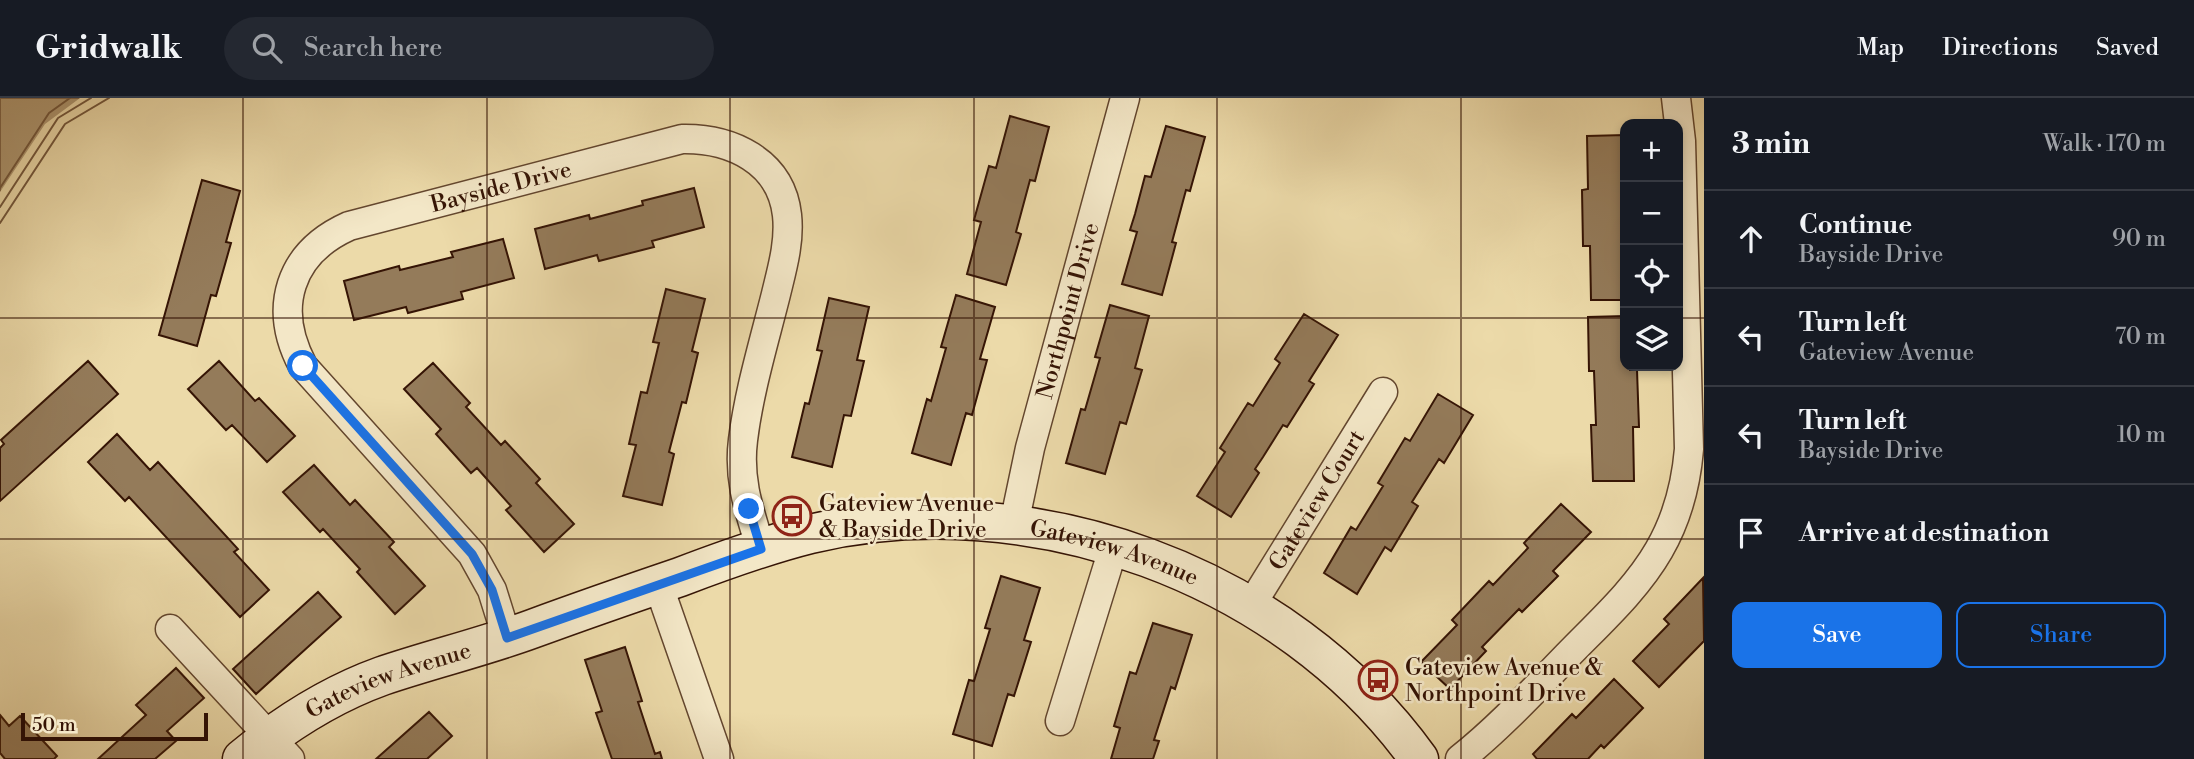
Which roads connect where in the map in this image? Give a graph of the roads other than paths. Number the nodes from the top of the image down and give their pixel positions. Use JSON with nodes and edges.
{"nodes":[{"id":1,"x":1125,"y":98,"type":"edge"},
{"id":2,"x":1676,"y":98,"type":"edge"},
{"id":3,"x":1383,"y":392,"type":"dead end"},
{"id":4,"x":1014,"y":524,"type":"junction"},
{"id":5,"x":1114,"y":546,"type":"junction"},
{"id":6,"x":761,"y":549,"type":"junction"},
{"id":7,"x":658,"y":584,"type":"junction"},
{"id":8,"x":1250,"y":607,"type":"junction"},
{"id":9,"x":170,"y":629,"type":"dead end"},
{"id":10,"x":507,"y":638,"type":"junction"},
{"id":11,"x":1059,"y":721,"type":"dead end"},
{"id":12,"x":268,"y":752,"type":"edge"},
{"id":13,"x":719,"y":759,"type":"edge"},
{"id":14,"x":1419,"y":759,"type":"edge"},
{"id":15,"x":1460,"y":759,"type":"edge"}],
"edges":[{"from":1,"to":4,"type":"street","name":"Northpoint Drive"},
{"from":2,"to":15,"type":"street"},
{"from":3,"to":8,"type":"street","name":"Gateview Court"},
{"from":4,"to":5,"type":"street","name":"Gateview Avenue"},
{"from":4,"to":6,"type":"street","name":"Gateview Avenue"},
{"from":5,"to":8,"type":"street","name":"Gateview Avenue"},
{"from":5,"to":11,"type":"street"},
{"from":6,"to":7,"type":"street","name":"Gateview Avenue"},
{"from":6,"to":10,"type":"street","name":"Bayside Drive"},
{"from":7,"to":10,"type":"street","name":"Gateview Avenue"},
{"from":7,"to":13,"type":"street"},
{"from":8,"to":14,"type":"street","name":"Gateview Avenue"},
{"from":9,"to":12,"type":"street"},
{"from":10,"to":12,"type":"street","name":"Gateview Avenue"}]}
